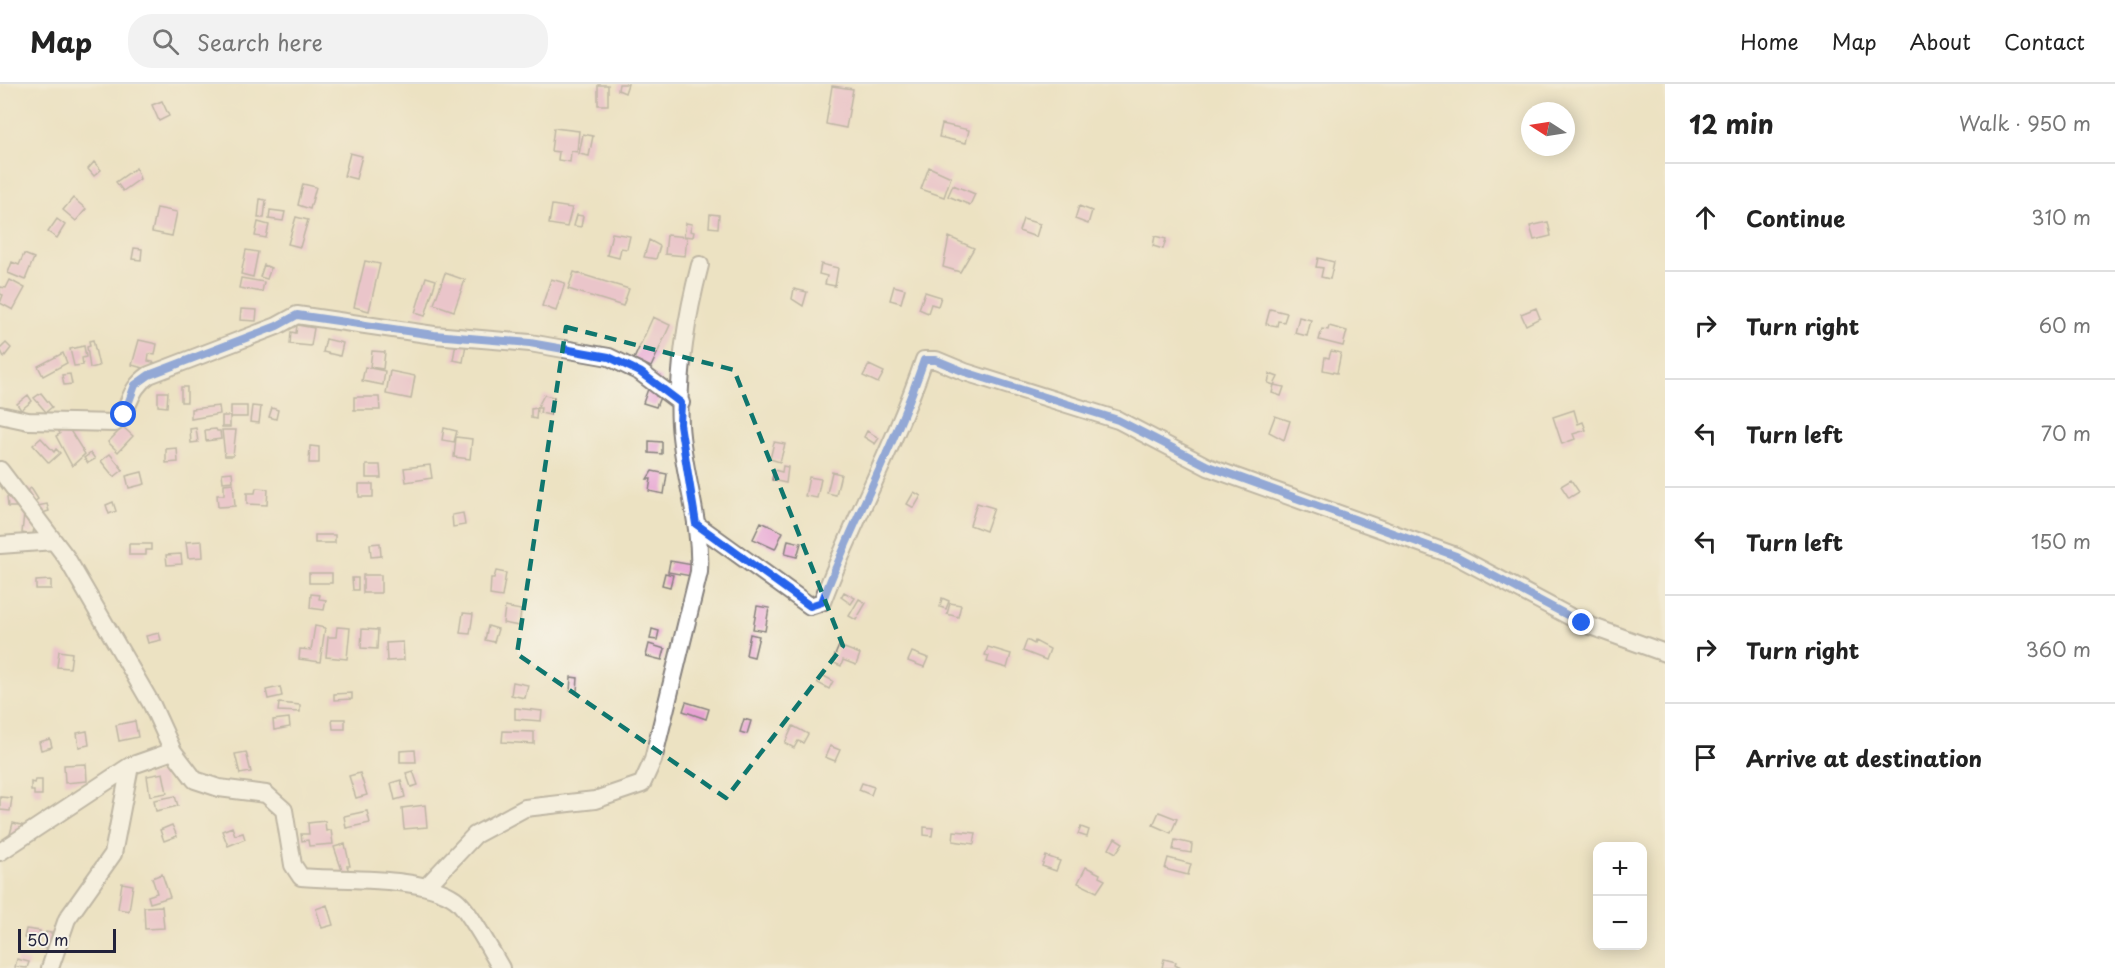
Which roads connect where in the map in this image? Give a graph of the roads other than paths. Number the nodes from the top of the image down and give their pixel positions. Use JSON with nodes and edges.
{"nodes":[{"id":1,"x":700,"y":265,"type":"dead end"},
{"id":2,"x":681,"y":403,"type":"junction"},
{"id":3,"x":0,"y":416,"type":"edge"},
{"id":4,"x":0,"y":470,"type":"edge"},
{"id":5,"x":696,"y":524,"type":"junction"},
{"id":6,"x":54,"y":541,"type":"junction"},
{"id":7,"x":0,"y":545,"type":"edge"},
{"id":8,"x":1665,"y":652,"type":"edge"},
{"id":9,"x":173,"y":751,"type":"junction"},
{"id":10,"x":130,"y":766,"type":"junction"},
{"id":11,"x":0,"y":852,"type":"edge"},
{"id":12,"x":426,"y":887,"type":"junction"},
{"id":13,"x":50,"y":968,"type":"edge"},
{"id":14,"x":501,"y":968,"type":"edge"}],
"edges":[{"from":1,"to":2,"type":"street"},
{"from":2,"to":3,"type":"street"},
{"from":2,"to":5,"type":"street"},
{"from":4,"to":6,"type":"street"},
{"from":5,"to":8,"type":"street"},
{"from":5,"to":12,"type":"street"},
{"from":6,"to":7,"type":"street"},
{"from":6,"to":9,"type":"street"},
{"from":9,"to":10,"type":"street"},
{"from":9,"to":12,"type":"street"},
{"from":10,"to":11,"type":"street"},
{"from":10,"to":13,"type":"street"},
{"from":12,"to":14,"type":"street"}]}
